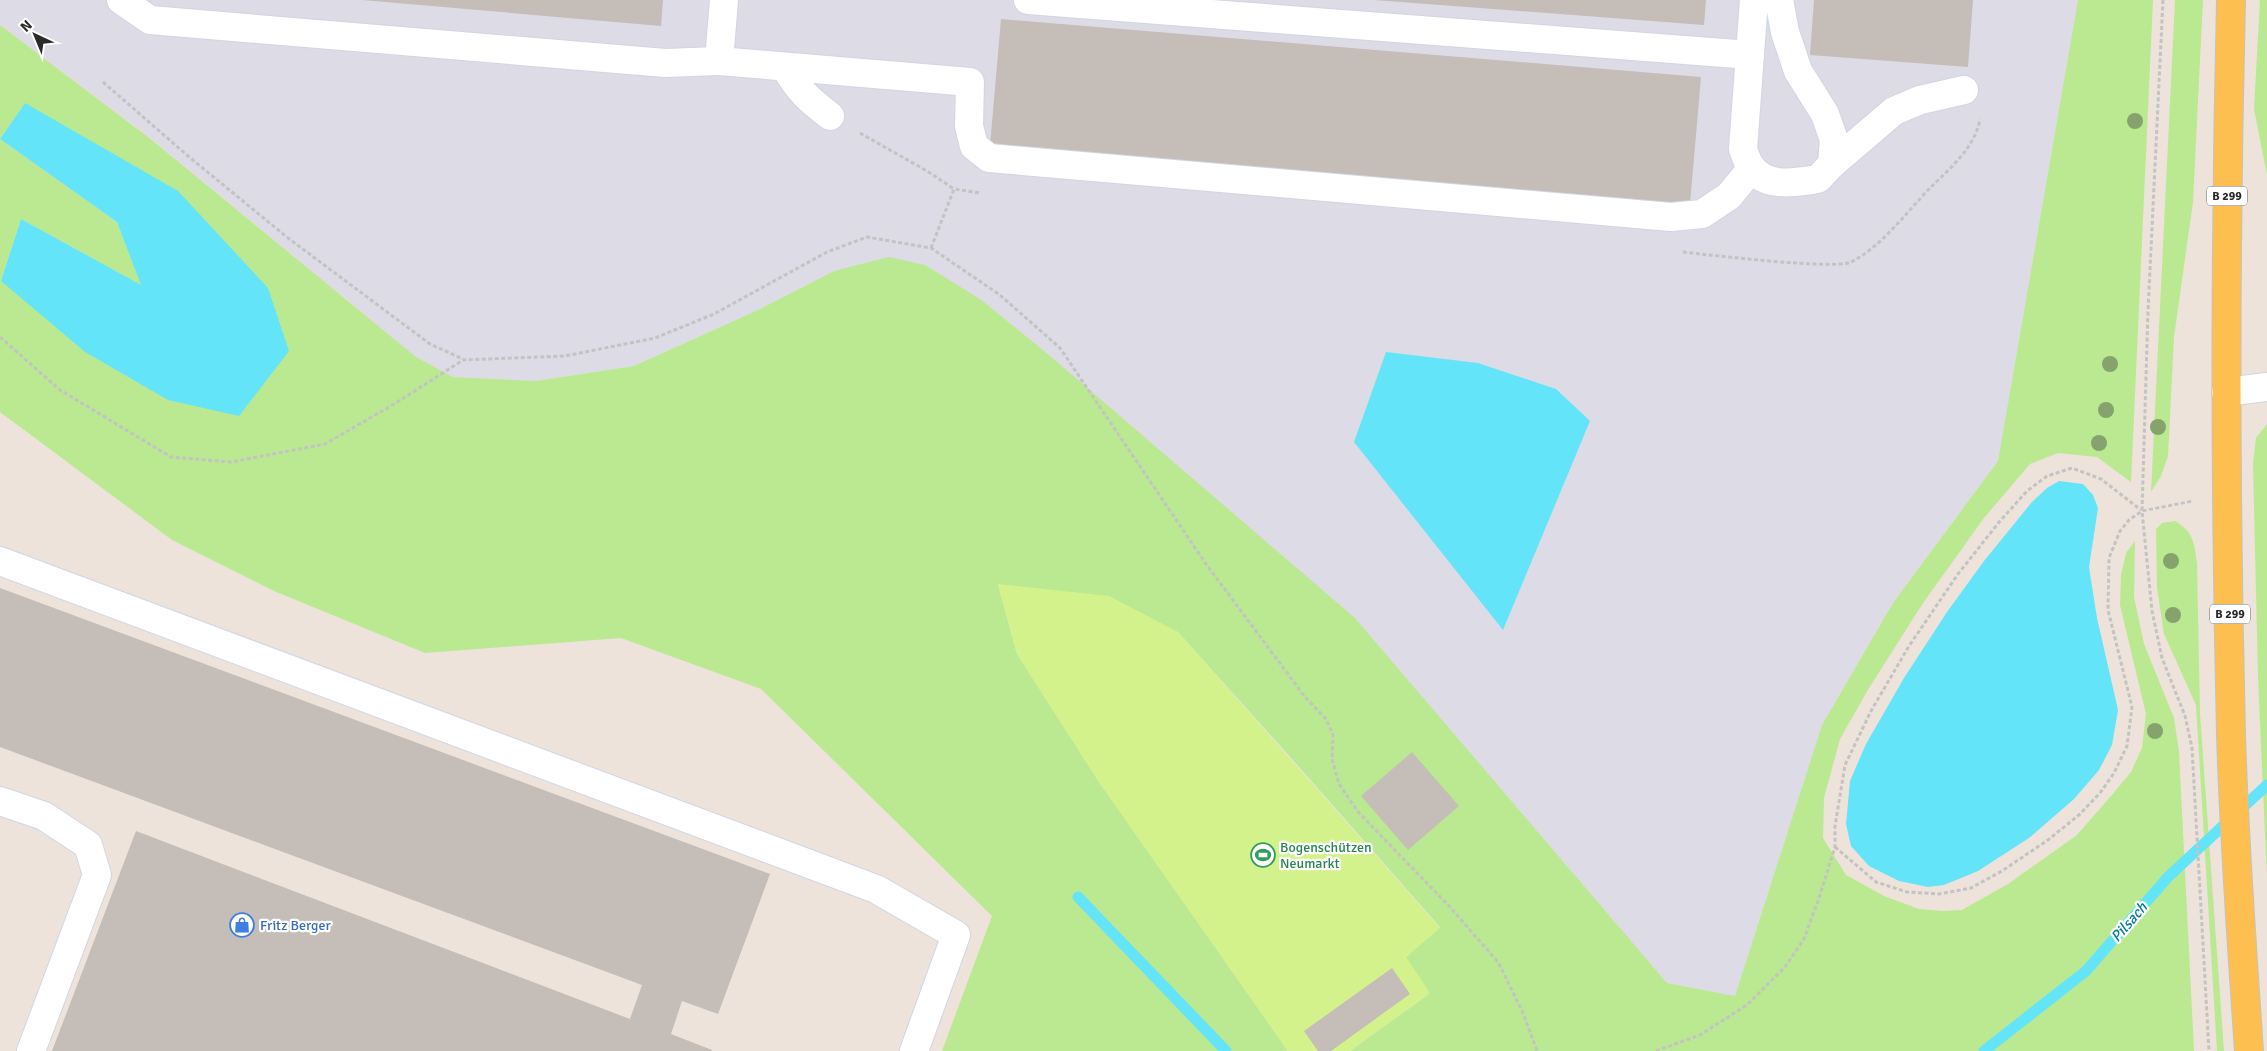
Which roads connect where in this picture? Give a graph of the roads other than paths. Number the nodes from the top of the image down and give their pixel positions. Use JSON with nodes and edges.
{"nodes":[{"id":1,"x":121,"y":0,"type":"edge"},
{"id":2,"x":724,"y":0,"type":"edge"},
{"id":3,"x":1028,"y":0,"type":"edge"},
{"id":4,"x":1754,"y":0,"type":"edge"},
{"id":5,"x":1779,"y":0,"type":"edge"},
{"id":6,"x":2231,"y":0,"type":"edge"},
{"id":7,"x":1750,"y":55,"type":"junction"},
{"id":8,"x":719,"y":61,"type":"junction"},
{"id":9,"x":785,"y":67,"type":"junction"},
{"id":10,"x":1964,"y":90,"type":"dead end"},
{"id":11,"x":830,"y":116,"type":"road end"},
{"id":12,"x":1832,"y":164,"type":"junction"},
{"id":13,"x":1752,"y":168,"type":"junction"},
{"id":14,"x":2267,"y":387,"type":"edge"},
{"id":15,"x":2226,"y":392,"type":"junction"},
{"id":16,"x":0,"y":561,"type":"edge"},
{"id":17,"x":0,"y":801,"type":"edge"},
{"id":18,"x":31,"y":1051,"type":"edge"},
{"id":19,"x":914,"y":1051,"type":"edge"},
{"id":20,"x":2249,"y":1051,"type":"edge"}],
"edges":[{"from":1,"to":8,"type":"street"},
{"from":2,"to":8,"type":"street"},
{"from":3,"to":7,"type":"street"},
{"from":4,"to":7,"type":"street"},
{"from":5,"to":12,"type":"street"},
{"from":6,"to":15,"type":"main road","number":"B 299"},
{"from":7,"to":13,"type":"street"},
{"from":8,"to":9,"type":"street"},
{"from":9,"to":11,"type":"street"},
{"from":9,"to":13,"type":"street"},
{"from":10,"to":12,"type":"street"},
{"from":12,"to":13,"type":"street"},
{"from":14,"to":15,"type":"street"},
{"from":15,"to":20,"type":"main road","number":"B 299"},
{"from":16,"to":19,"type":"street"},
{"from":17,"to":18,"type":"street"}]}
